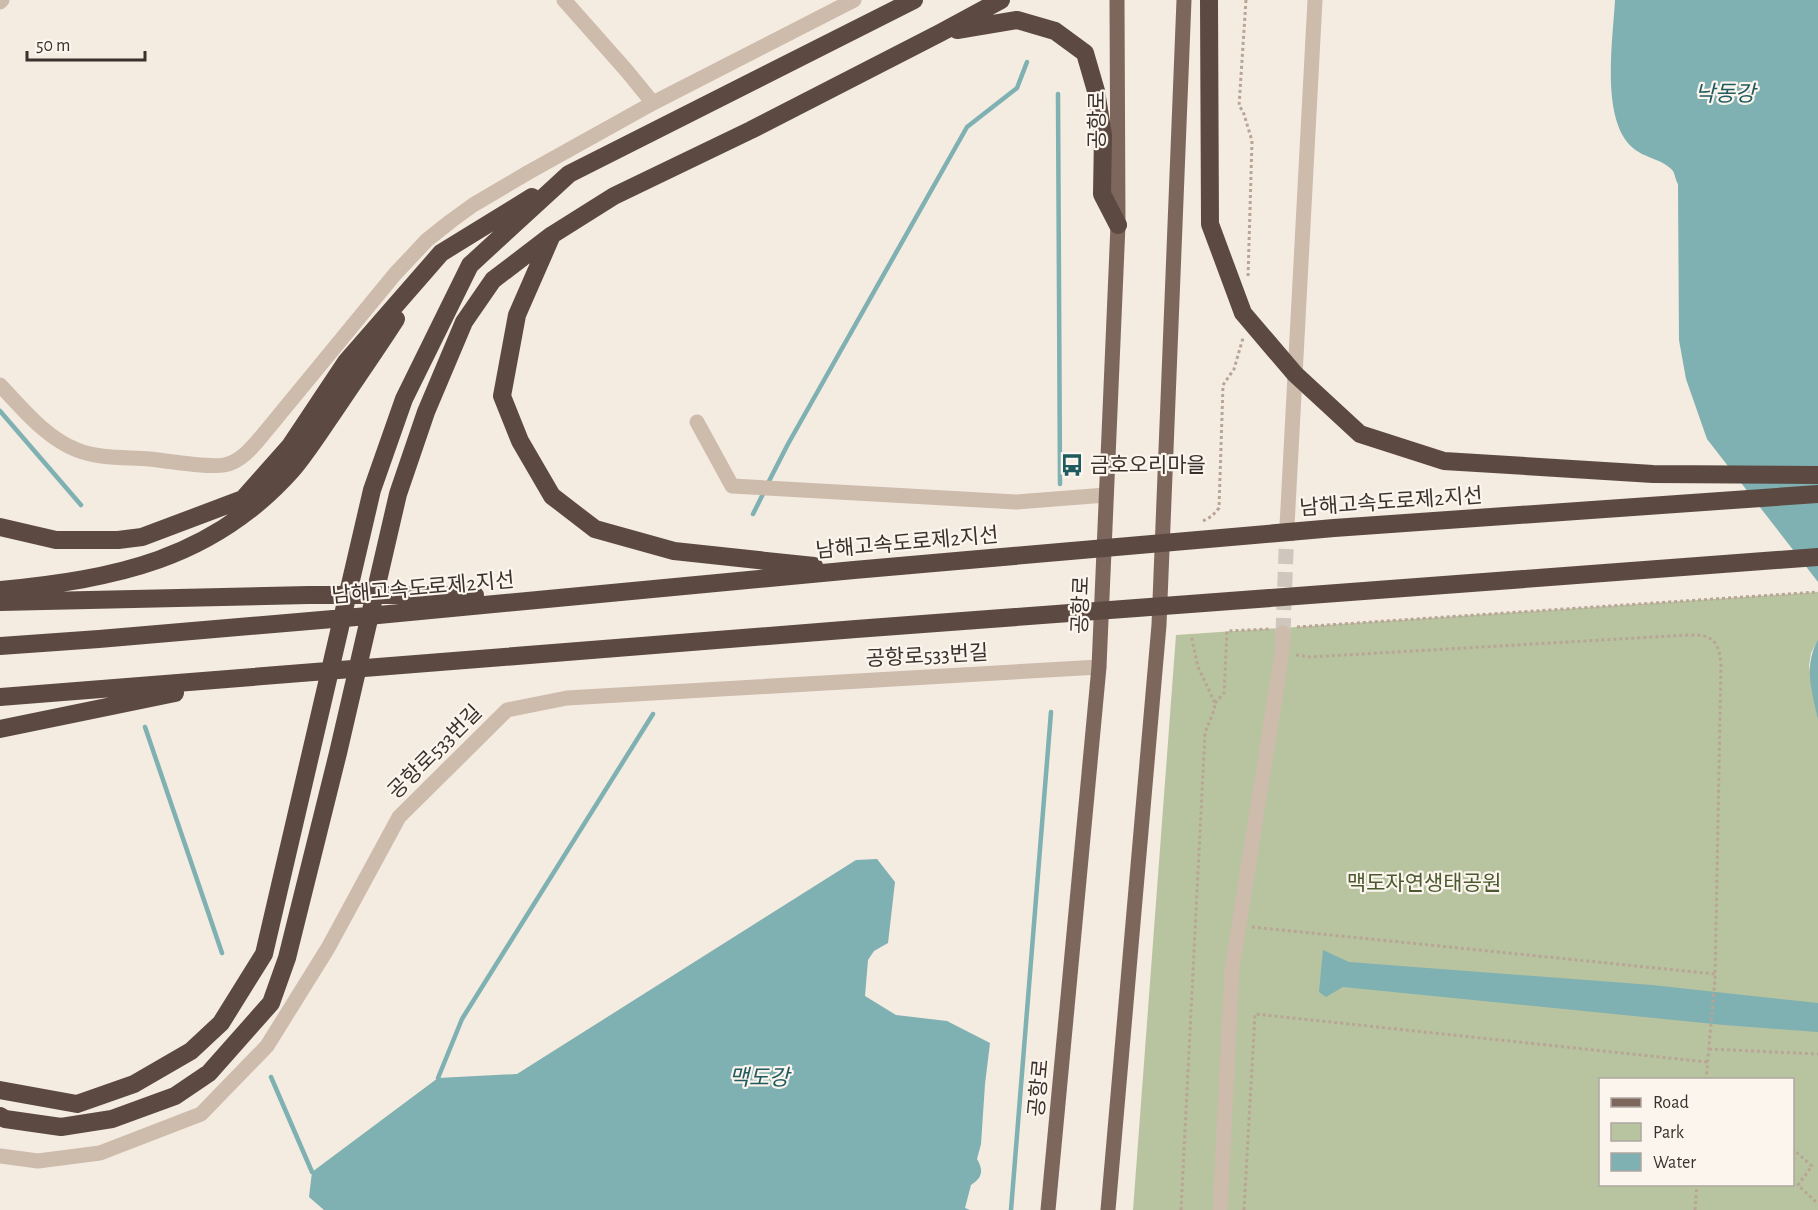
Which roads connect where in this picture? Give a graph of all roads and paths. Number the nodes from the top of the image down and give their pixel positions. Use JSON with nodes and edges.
{"nodes":[{"id":1,"x":564,"y":0,"type":"edge"},
{"id":2,"x":854,"y":0,"type":"edge"},
{"id":3,"x":1001,"y":0,"type":"edge"},
{"id":4,"x":1117,"y":0,"type":"edge"},
{"id":5,"x":1184,"y":0,"type":"edge"},
{"id":6,"x":1209,"y":0,"type":"edge"},
{"id":7,"x":1315,"y":0,"type":"edge"},
{"id":8,"x":900,"y":4,"type":"edge"},
{"id":9,"x":940,"y":33,"type":"junction"},
{"id":10,"x":653,"y":103,"type":"junction"},
{"id":11,"x":569,"y":174,"type":"junction"},
{"id":12,"x":1118,"y":225,"type":"junction"},
{"id":13,"x":552,"y":235,"type":"junction"},
{"id":14,"x":441,"y":253,"type":"junction"},
{"id":15,"x":0,"y":385,"type":"edge"},
{"id":16,"x":697,"y":422,"type":"dead end"},
{"id":17,"x":1818,"y":475,"type":"edge"},
{"id":18,"x":1818,"y":494,"type":"edge"},
{"id":19,"x":1106,"y":495,"type":"junction"},
{"id":20,"x":1287,"y":526,"type":"tunnel mouth"},
{"id":21,"x":0,"y":527,"type":"edge"},
{"id":22,"x":1818,"y":557,"type":"edge"},
{"id":23,"x":854,"y":570,"type":"junction"},
{"id":24,"x":0,"y":590,"type":"edge"},
{"id":25,"x":1818,"y":592,"type":"edge"},
{"id":26,"x":588,"y":595,"type":"junction"},
{"id":27,"x":0,"y":602,"type":"edge"},
{"id":28,"x":1359,"y":623,"type":"dead end"},
{"id":29,"x":1283,"y":633,"type":"tunnel mouth"},
{"id":30,"x":1191,"y":635,"type":"dead end"},
{"id":31,"x":0,"y":646,"type":"edge"},
{"id":32,"x":1282,"y":653,"type":"junction"},
{"id":33,"x":1099,"y":667,"type":"junction"},
{"id":34,"x":250,"y":678,"type":"junction"},
{"id":35,"x":0,"y":697,"type":"edge"},
{"id":36,"x":0,"y":729,"type":"edge"},
{"id":37,"x":1239,"y":926,"type":"junction"},
{"id":38,"x":1715,"y":977,"type":"junction"},
{"id":39,"x":1708,"y":1049,"type":"junction"},
{"id":40,"x":1818,"y":1054,"type":"edge"},
{"id":41,"x":1707,"y":1062,"type":"junction"},
{"id":42,"x":1706,"y":1078,"type":"edge"},
{"id":43,"x":0,"y":1090,"type":"edge"},
{"id":44,"x":0,"y":1116,"type":"edge"},
{"id":45,"x":1794,"y":1150,"type":"edge"},
{"id":46,"x":0,"y":1156,"type":"edge"},
{"id":47,"x":1697,"y":1186,"type":"edge"},
{"id":48,"x":1818,"y":1204,"type":"edge"},
{"id":49,"x":1048,"y":1210,"type":"edge"},
{"id":50,"x":1108,"y":1210,"type":"edge"},
{"id":51,"x":1181,"y":1210,"type":"edge"},
{"id":52,"x":1220,"y":1210,"type":"edge"},
{"id":53,"x":1244,"y":1210,"type":"edge"},
{"id":54,"x":1695,"y":1210,"type":"edge"}],
"edges":[{"from":1,"to":10,"type":"street"},
{"from":2,"to":10,"type":"street"},
{"from":3,"to":9,"type":"highway"},
{"from":4,"to":12,"type":"main road","name":"공항로"},
{"from":5,"to":50,"type":"main road"},
{"from":6,"to":17,"type":"highway"},
{"from":7,"to":20,"type":"street"},
{"from":8,"to":11,"type":"highway"},
{"from":9,"to":12,"type":"highway"},
{"from":9,"to":13,"type":"highway"},
{"from":10,"to":15,"type":"street"},
{"from":11,"to":14,"type":"highway"},
{"from":11,"to":43,"type":"highway"},
{"from":12,"to":19,"type":"main road","name":"공항로"},
{"from":13,"to":23,"type":"highway"},
{"from":13,"to":44,"type":"highway"},
{"from":14,"to":21,"type":"highway"},
{"from":14,"to":24,"type":"highway"},
{"from":16,"to":19,"type":"street"},
{"from":18,"to":23,"type":"highway","name":"남해고속도로제2지선"},
{"from":19,"to":33,"type":"main road","name":"공항로"},
{"from":22,"to":34,"type":"highway"},
{"from":23,"to":26,"type":"highway","name":"남해고속도로제2지선"},
{"from":25,"to":28,"type":"path"},
{"from":26,"to":27,"type":"highway"},
{"from":26,"to":31,"type":"highway","name":"남해고속도로제2지선"},
{"from":29,"to":32,"type":"street"},
{"from":30,"to":51,"type":"path"},
{"from":32,"to":37,"type":"street"},
{"from":32,"to":38,"type":"path"},
{"from":33,"to":46,"type":"street","name":"공항로533번길"},
{"from":33,"to":49,"type":"main road","name":"공항로"},
{"from":34,"to":35,"type":"highway"},
{"from":34,"to":36,"type":"highway"},
{"from":37,"to":38,"type":"path"},
{"from":37,"to":52,"type":"street"},
{"from":38,"to":39,"type":"path"},
{"from":39,"to":40,"type":"path"},
{"from":39,"to":41,"type":"path"},
{"from":41,"to":42,"type":"path"},
{"from":41,"to":53,"type":"path"},
{"from":45,"to":48,"type":"path"},
{"from":47,"to":54,"type":"path"}]}
